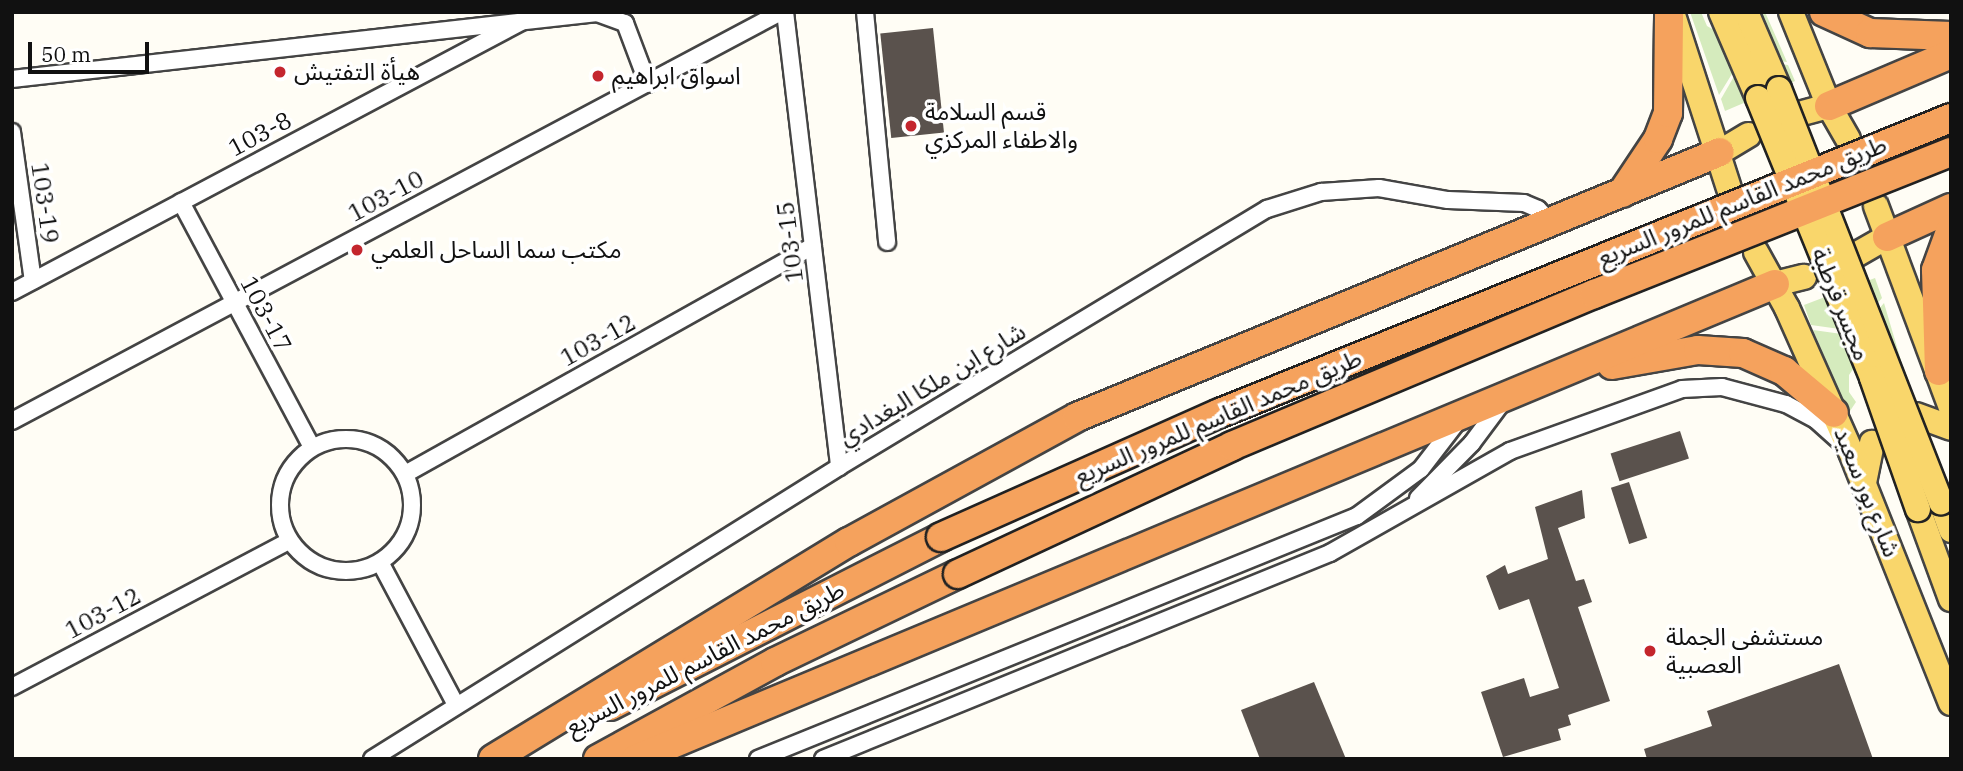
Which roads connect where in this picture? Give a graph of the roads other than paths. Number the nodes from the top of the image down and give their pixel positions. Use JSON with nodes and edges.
{"nodes":[{"id":1,"x":783,"y":12,"type":"edge"},
{"id":2,"x":865,"y":12,"type":"edge"},
{"id":3,"x":1670,"y":12,"type":"edge"},
{"id":4,"x":1721,"y":12,"type":"edge"},
{"id":5,"x":1746,"y":12,"type":"edge"},
{"id":6,"x":1791,"y":12,"type":"edge"},
{"id":7,"x":1824,"y":12,"type":"edge"},
{"id":8,"x":530,"y":18,"type":"junction"},
{"id":9,"x":1951,"y":36,"type":"edge"},
{"id":10,"x":1951,"y":54,"type":"edge"},
{"id":11,"x":12,"y":79,"type":"edge"},
{"id":12,"x":648,"y":85,"type":"junction"},
{"id":13,"x":1829,"y":106,"type":"junction"},
{"id":14,"x":1795,"y":115,"type":"dead end"},
{"id":15,"x":1951,"y":118,"type":"edge"},
{"id":16,"x":12,"y":132,"type":"edge"},
{"id":17,"x":1748,"y":135,"type":"dead end"},
{"id":18,"x":1848,"y":139,"type":"dead end"},
{"id":19,"x":1720,"y":152,"type":"junction"},
{"id":20,"x":1951,"y":152,"type":"edge"},
{"id":21,"x":1729,"y":188,"type":"dead end"},
{"id":22,"x":1622,"y":193,"type":"junction"},
{"id":23,"x":181,"y":202,"type":"junction"},
{"id":24,"x":1876,"y":206,"type":"dead end"},
{"id":25,"x":1951,"y":208,"type":"edge"},
{"id":26,"x":1551,"y":223,"type":"junction"},
{"id":27,"x":1951,"y":229,"type":"edge"},
{"id":28,"x":1887,"y":237,"type":"junction"},
{"id":29,"x":887,"y":242,"type":"dead end"},
{"id":30,"x":813,"y":246,"type":"junction"},
{"id":31,"x":1756,"y":252,"type":"dead end"},
{"id":32,"x":1852,"y":257,"type":"dead end"},
{"id":33,"x":1804,"y":277,"type":"dead end"},
{"id":34,"x":33,"y":281,"type":"junction"},
{"id":35,"x":1775,"y":284,"type":"junction"},
{"id":36,"x":12,"y":292,"type":"edge"},
{"id":37,"x":233,"y":302,"type":"junction"},
{"id":38,"x":1592,"y":364,"type":"junction"},
{"id":39,"x":1939,"y":370,"type":"junction"},
{"id":40,"x":1504,"y":400,"type":"junction"},
{"id":41,"x":1951,"y":408,"type":"edge"},
{"id":42,"x":1834,"y":413,"type":"junction"},
{"id":43,"x":1916,"y":415,"type":"dead end"},
{"id":44,"x":1461,"y":417,"type":"junction"},
{"id":45,"x":12,"y":421,"type":"edge"},
{"id":46,"x":1951,"y":428,"type":"edge"},
{"id":47,"x":312,"y":447,"type":"junction"},
{"id":48,"x":1862,"y":447,"type":"junction"},
{"id":49,"x":839,"y":467,"type":"junction"},
{"id":50,"x":405,"y":474,"type":"junction"},
{"id":51,"x":1930,"y":505,"type":"junction"},
{"id":52,"x":1396,"y":519,"type":"junction"},
{"id":53,"x":1951,"y":530,"type":"edge"},
{"id":54,"x":289,"y":541,"type":"junction"},
{"id":55,"x":380,"y":562,"type":"junction"},
{"id":56,"x":1951,"y":599,"type":"edge"},
{"id":57,"x":12,"y":687,"type":"edge"},
{"id":58,"x":1951,"y":703,"type":"edge"},
{"id":59,"x":456,"y":705,"type":"junction"},
{"id":60,"x":372,"y":759,"type":"edge"},
{"id":61,"x":494,"y":759,"type":"edge"},
{"id":62,"x":505,"y":759,"type":"edge"},
{"id":63,"x":598,"y":759,"type":"edge"},
{"id":64,"x":636,"y":759,"type":"edge"},
{"id":65,"x":758,"y":759,"type":"edge"},
{"id":66,"x":823,"y":759,"type":"edge"}],
"edges":[{"from":1,"to":12,"type":"street","name":"103-10"},
{"from":1,"to":30,"type":"street","name":"103-15"},
{"from":2,"to":29,"type":"street"},
{"from":3,"to":19,"type":"main road"},
{"from":3,"to":22,"type":"highway"},
{"from":4,"to":51,"type":"main road","name":"مجسر قرطبة","bridge":true},
{"from":5,"to":51,"type":"main road","name":"مجسر قرطبة","bridge":true},
{"from":6,"to":13,"type":"main road"},
{"from":7,"to":9,"type":"highway"},
{"from":8,"to":11,"type":"street"},
{"from":8,"to":12,"type":"street"},
{"from":8,"to":23,"type":"street","name":"103-8"},
{"from":10,"to":13,"type":"highway"},
{"from":12,"to":37,"type":"street","name":"103-10"},
{"from":13,"to":14,"type":"main road"},
{"from":13,"to":18,"type":"main road"},
{"from":15,"to":62,"type":"highway","name":"طريق محمد القاسم للمرور السريع","bridge":true},
{"from":16,"to":34,"type":"street","name":"103-19"},
{"from":17,"to":19,"type":"main road"},
{"from":19,"to":21,"type":"main road"},
{"from":19,"to":22,"type":"highway"},
{"from":20,"to":63,"type":"highway","name":"طريق محمد القاسم للمرور السريع","bridge":true},
{"from":22,"to":26,"type":"highway"},
{"from":23,"to":34,"type":"street","name":"103-8"},
{"from":23,"to":37,"type":"street","name":"103-17"},
{"from":24,"to":28,"type":"main road"},
{"from":25,"to":28,"type":"highway"},
{"from":26,"to":49,"type":"street","name":"شارع ابن ملكا البغدادي"},
{"from":26,"to":61,"type":"highway"},
{"from":27,"to":39,"type":"highway"},
{"from":28,"to":32,"type":"main road"},
{"from":28,"to":39,"type":"main road"},
{"from":30,"to":49,"type":"street","name":"103-15"},
{"from":30,"to":50,"type":"street","name":"103-12"},
{"from":31,"to":35,"type":"main road","name":"شارع بور سعيد"},
{"from":33,"to":35,"type":"main road"},
{"from":34,"to":36,"type":"street","name":"103-8"},
{"from":35,"to":38,"type":"highway"},
{"from":35,"to":42,"type":"main road","name":"شارع بور سعيد"},
{"from":37,"to":45,"type":"street","name":"103-10"},
{"from":37,"to":47,"type":"street","name":"103-17"},
{"from":38,"to":40,"type":"highway"},
{"from":38,"to":42,"type":"highway"},
{"from":39,"to":41,"type":"main road"},
{"from":40,"to":44,"type":"highway"},
{"from":40,"to":52,"type":"street"},
{"from":42,"to":48,"type":"main road","name":"شارع بور سعيد"},
{"from":43,"to":46,"type":"main road"},
{"from":44,"to":64,"type":"highway"},
{"from":44,"to":65,"type":"street"},
{"from":47,"to":50,"type":"street"},
{"from":47,"to":54,"type":"street"},
{"from":48,"to":52,"type":"street"},
{"from":48,"to":58,"type":"main road","name":"شارع بور سعيد"},
{"from":49,"to":59,"type":"street","name":"شارع ابن ملكا البغدادي"},
{"from":50,"to":55,"type":"street"},
{"from":51,"to":53,"type":"main road","name":"مجسر قرطبة"},
{"from":51,"to":56,"type":"main road","name":"مجسر قرطبة"},
{"from":52,"to":66,"type":"street"},
{"from":54,"to":55,"type":"street"},
{"from":54,"to":57,"type":"street","name":"103-12"},
{"from":55,"to":59,"type":"street"},
{"from":59,"to":60,"type":"street","name":"شارع ابن ملكا البغدادي"}]}
